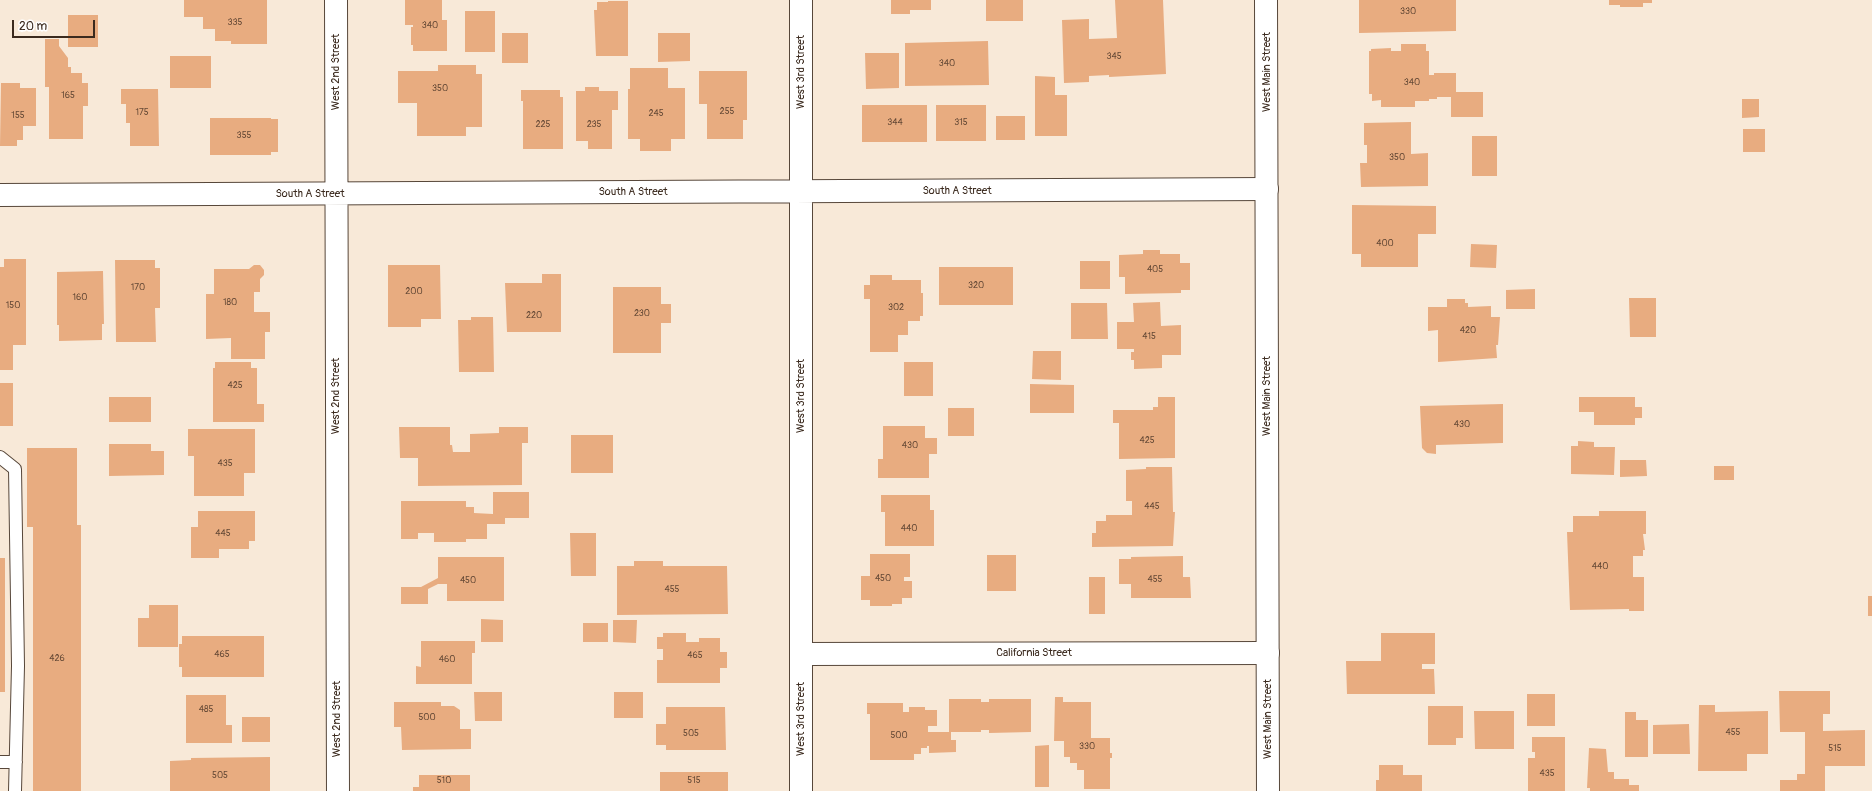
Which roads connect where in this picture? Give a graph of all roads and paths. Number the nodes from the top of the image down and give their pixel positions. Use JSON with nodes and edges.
{"nodes":[{"id":1,"x":336,"y":0,"type":"edge"},
{"id":2,"x":800,"y":0,"type":"edge"},
{"id":3,"x":1266,"y":0,"type":"edge"},
{"id":4,"x":1267,"y":189,"type":"junction"},
{"id":5,"x":800,"y":191,"type":"junction"},
{"id":6,"x":336,"y":194,"type":"junction"},
{"id":7,"x":0,"y":195,"type":"edge"},
{"id":8,"x":0,"y":457,"type":"edge"},
{"id":9,"x":1268,"y":653,"type":"junction"},
{"id":10,"x":801,"y":654,"type":"junction"},
{"id":11,"x":0,"y":762,"type":"edge"},
{"id":12,"x":16,"y":762,"type":"junction"},
{"id":13,"x":15,"y":791,"type":"edge"},
{"id":14,"x":338,"y":791,"type":"edge"},
{"id":15,"x":801,"y":791,"type":"edge"},
{"id":16,"x":1268,"y":791,"type":"edge"}],
"edges":[{"from":1,"to":6,"type":"street","name":"West 2nd Street"},
{"from":2,"to":5,"type":"street","name":"West 3rd Street"},
{"from":3,"to":4,"type":"street","name":"West Main Street"},
{"from":4,"to":5,"type":"street","name":"South A Street"},
{"from":4,"to":9,"type":"street","name":"West Main Street"},
{"from":5,"to":6,"type":"street","name":"South A Street"},
{"from":5,"to":10,"type":"street","name":"West 3rd Street"},
{"from":6,"to":7,"type":"street","name":"South A Street"},
{"from":6,"to":14,"type":"street","name":"West 2nd Street"},
{"from":8,"to":12,"type":"lane"},
{"from":9,"to":10,"type":"street","name":"California Street"},
{"from":9,"to":16,"type":"street","name":"West Main Street"},
{"from":10,"to":15,"type":"street","name":"West 3rd Street"},
{"from":11,"to":12,"type":"lane"},
{"from":12,"to":13,"type":"lane"}]}
